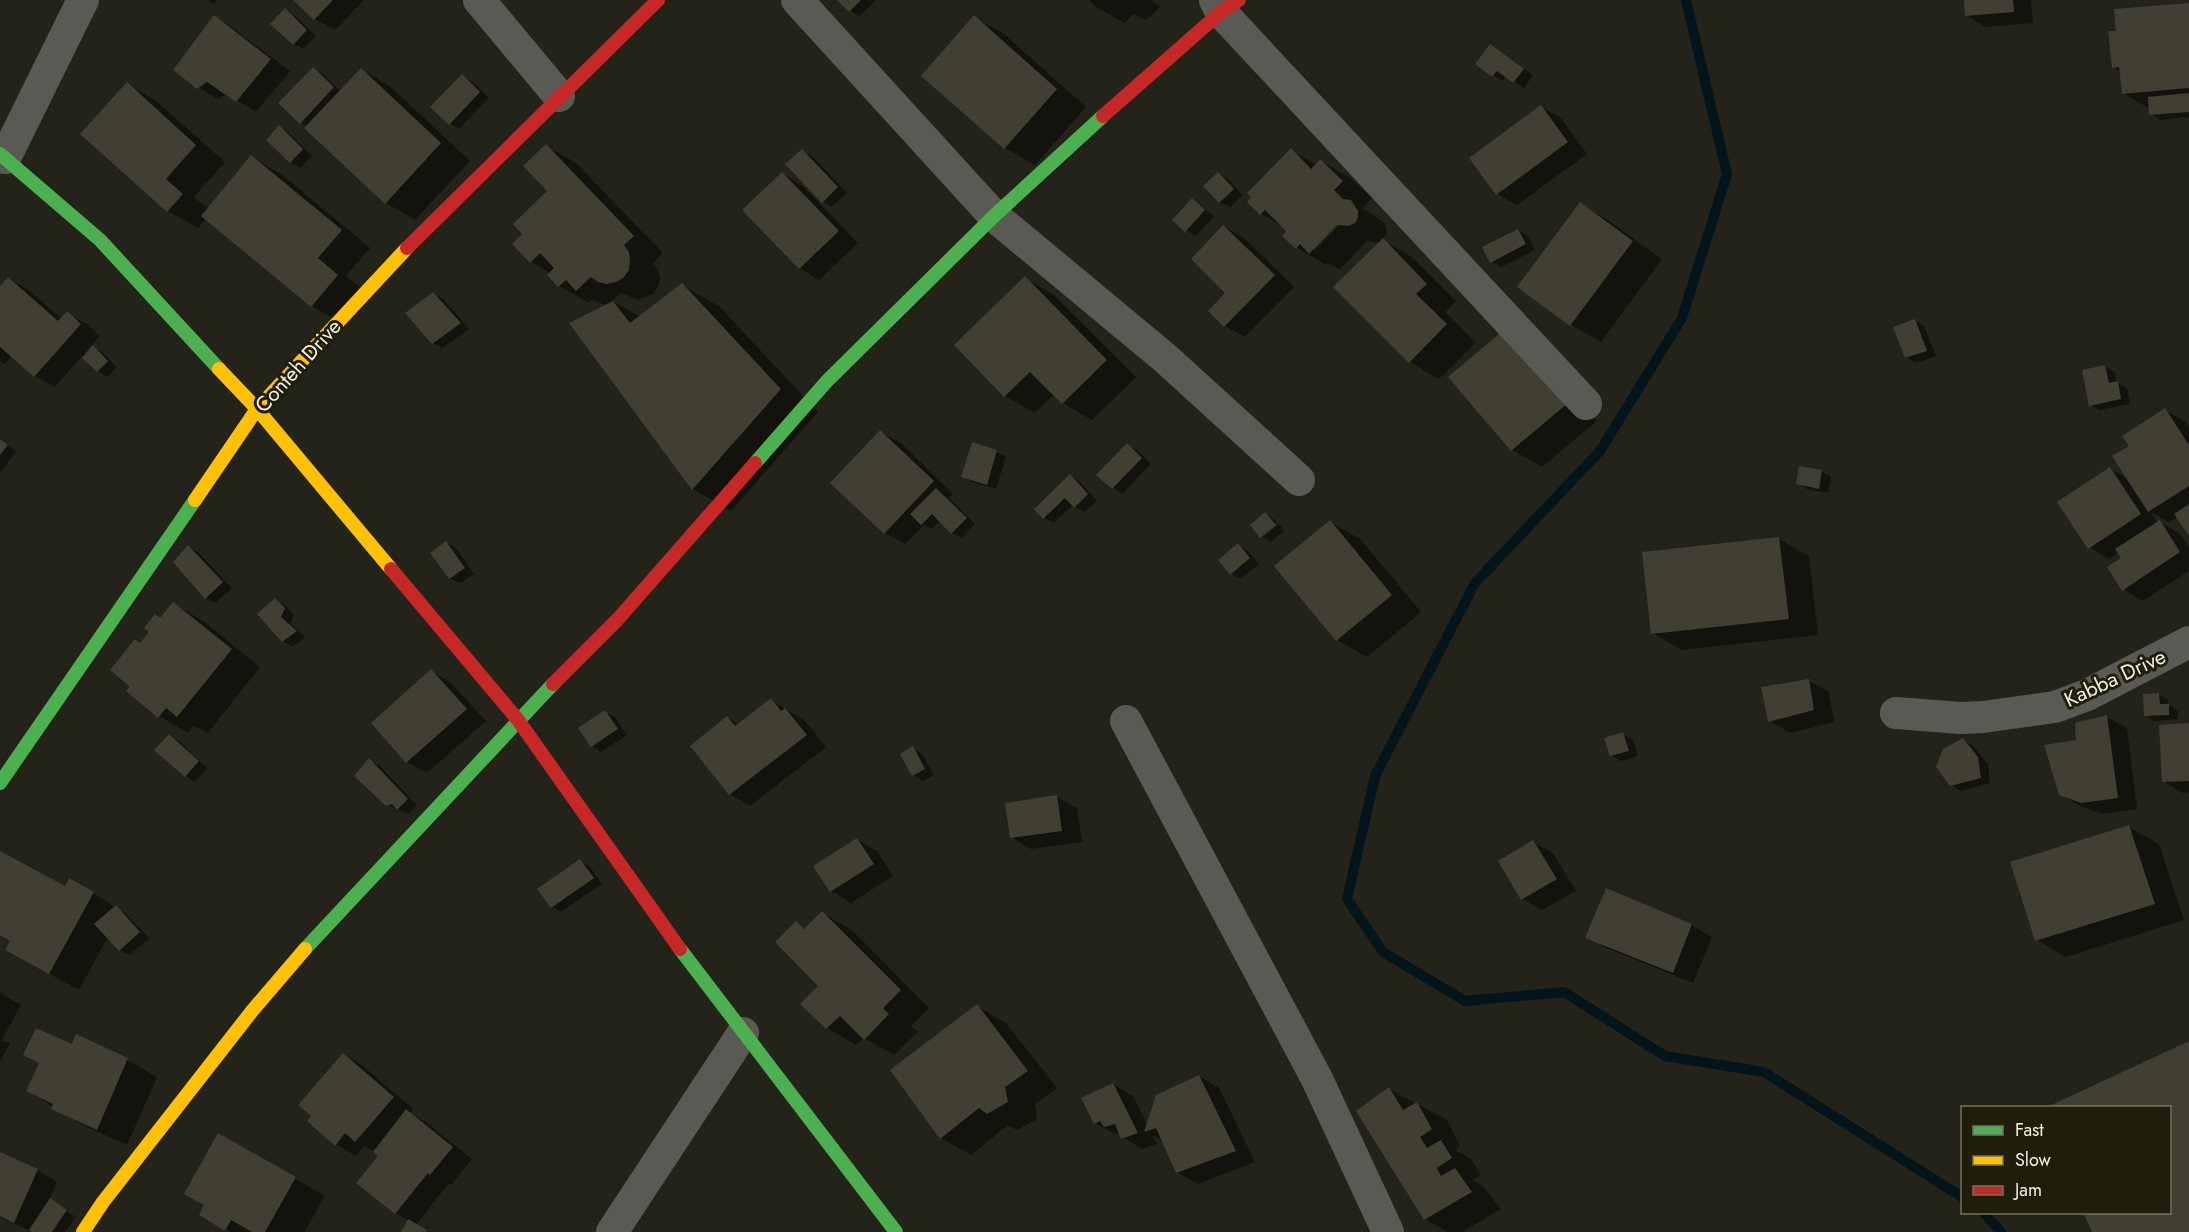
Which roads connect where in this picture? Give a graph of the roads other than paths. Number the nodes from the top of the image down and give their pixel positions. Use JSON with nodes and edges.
{"nodes":[{"id":1,"x":83,"y":0,"type":"edge"},
{"id":2,"x":478,"y":0,"type":"edge"},
{"id":3,"x":658,"y":0,"type":"edge"},
{"id":4,"x":796,"y":0,"type":"edge"},
{"id":5,"x":1225,"y":4,"type":"edge"},
{"id":6,"x":559,"y":96,"type":"junction"},
{"id":7,"x":2,"y":156,"type":"edge"},
{"id":8,"x":994,"y":216,"type":"junction"},
{"id":9,"x":1586,"y":404,"type":"dead end"},
{"id":10,"x":257,"y":409,"type":"junction"},
{"id":11,"x":1299,"y":480,"type":"dead end"},
{"id":12,"x":2189,"y":642,"type":"edge"},
{"id":13,"x":1896,"y":713,"type":"dead end"},
{"id":14,"x":518,"y":720,"type":"junction"},
{"id":15,"x":1126,"y":721,"type":"dead end"},
{"id":16,"x":0,"y":783,"type":"edge"},
{"id":17,"x":744,"y":1033,"type":"junction"},
{"id":18,"x":83,"y":1232,"type":"edge"},
{"id":19,"x":612,"y":1232,"type":"edge"},
{"id":20,"x":896,"y":1232,"type":"edge"},
{"id":21,"x":1388,"y":1232,"type":"edge"}],
"edges":[{"from":1,"to":7,"type":"street"},
{"from":2,"to":6,"type":"street"},
{"from":3,"to":6,"type":"street","name":"Conteh Drive"},
{"from":4,"to":8,"type":"street"},
{"from":5,"to":8,"type":"street"},
{"from":5,"to":9,"type":"street"},
{"from":6,"to":10,"type":"street","name":"Conteh Drive"},
{"from":7,"to":10,"type":"street"},
{"from":8,"to":11,"type":"street"},
{"from":8,"to":14,"type":"street"},
{"from":10,"to":14,"type":"street"},
{"from":10,"to":16,"type":"street","name":"Conteh Drive"},
{"from":12,"to":13,"type":"street","name":"Kabba Drive"},
{"from":14,"to":17,"type":"street"},
{"from":14,"to":18,"type":"street"},
{"from":15,"to":21,"type":"street"},
{"from":17,"to":19,"type":"street"},
{"from":17,"to":20,"type":"street"}]}
